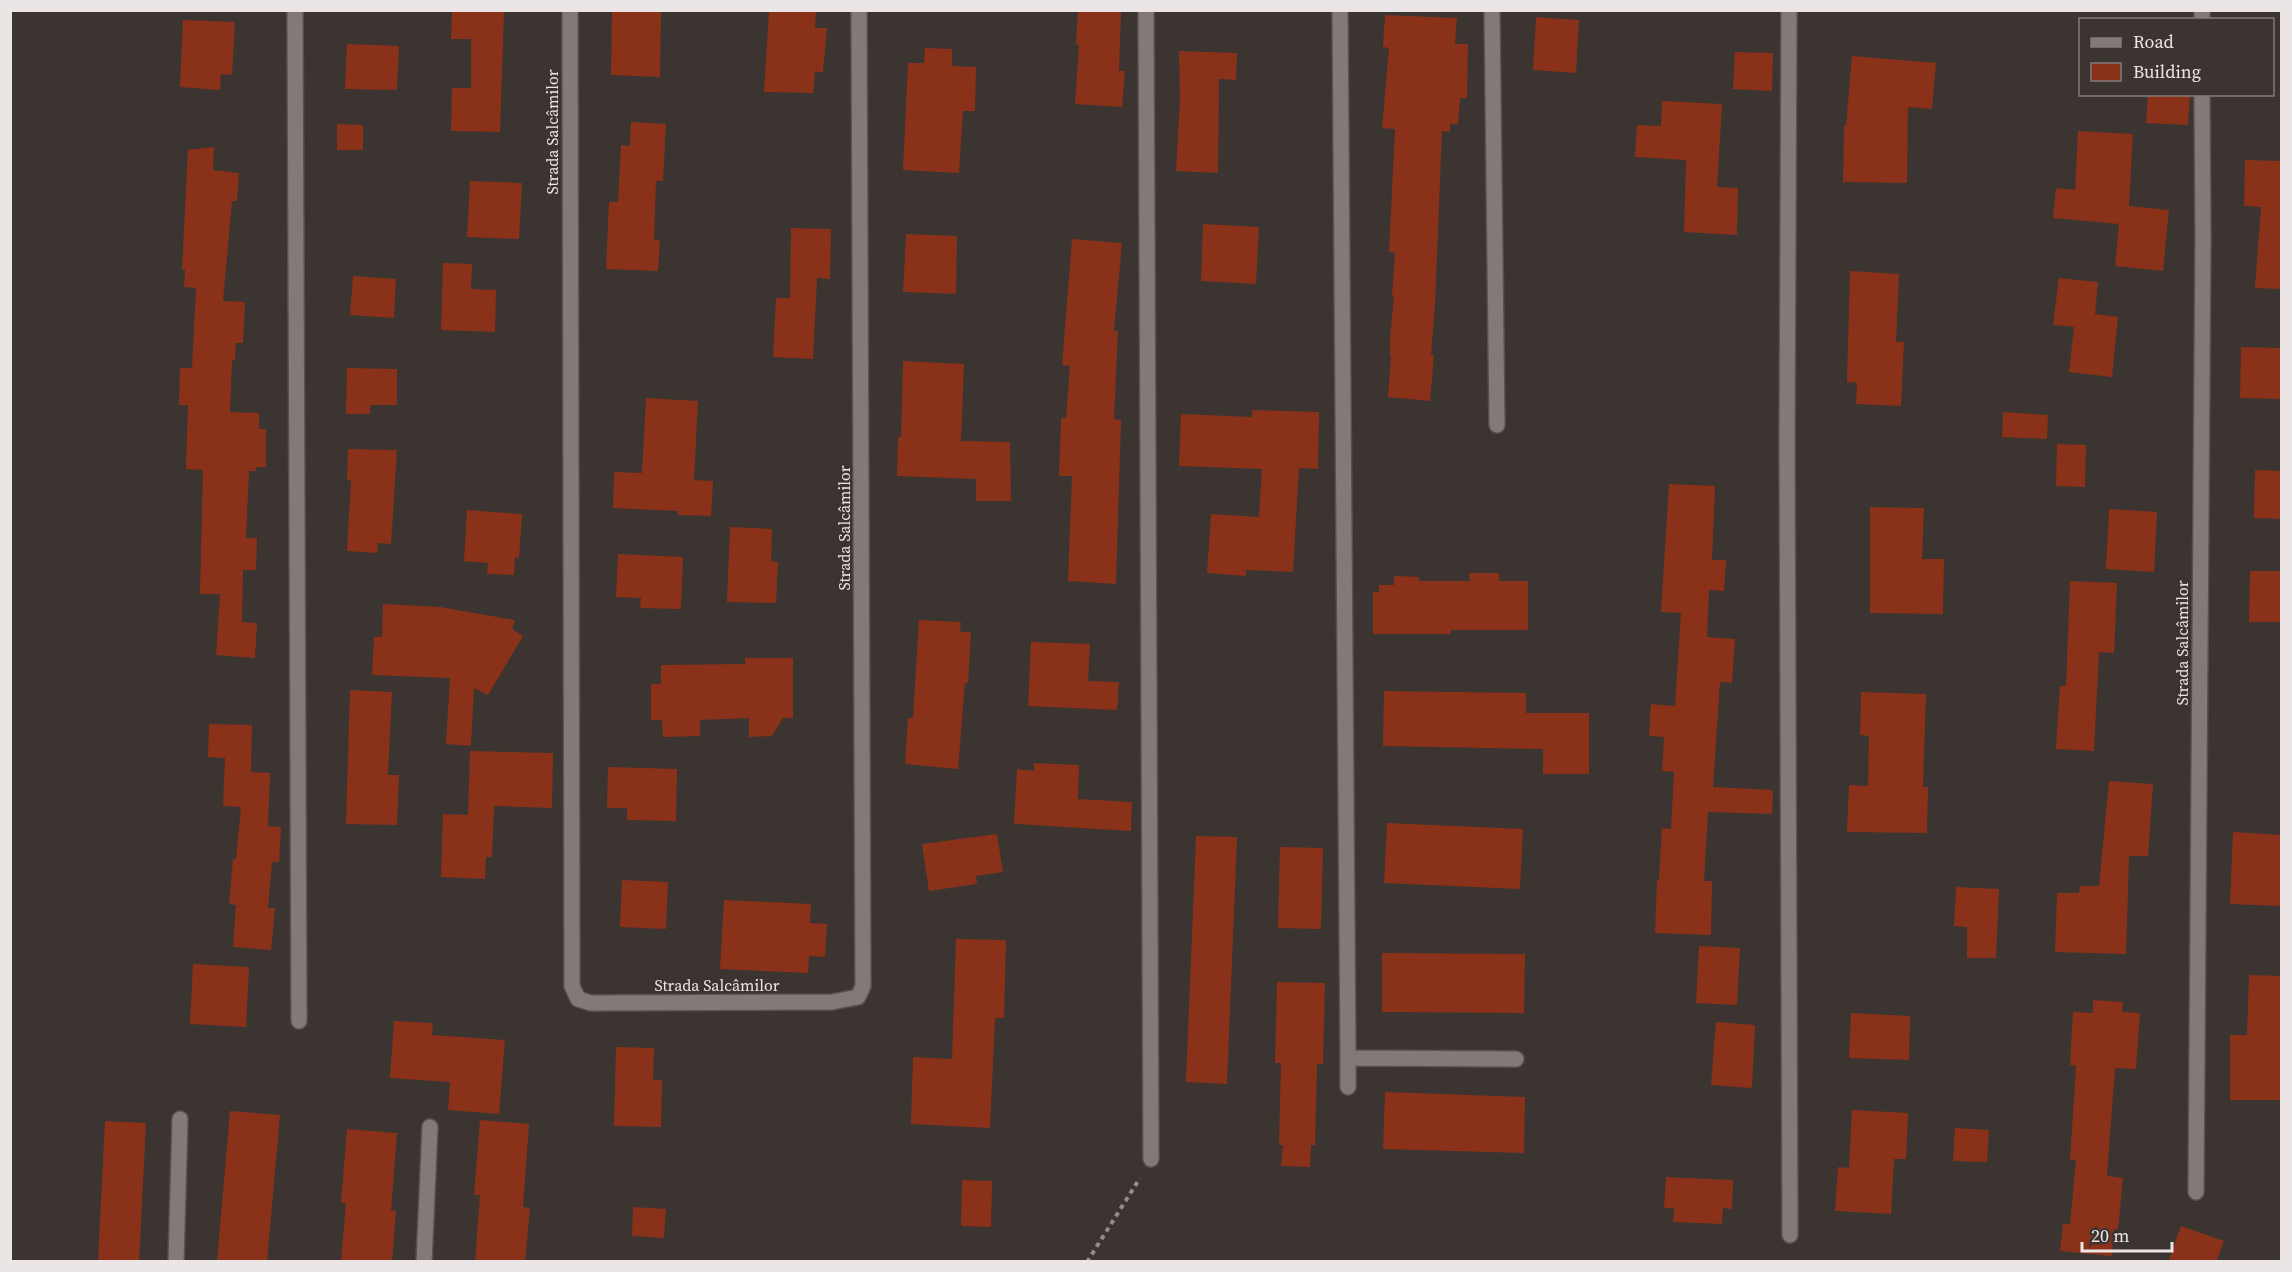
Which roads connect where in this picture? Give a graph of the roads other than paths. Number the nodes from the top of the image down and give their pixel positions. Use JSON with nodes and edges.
{"nodes":[{"id":1,"x":295,"y":10,"type":"edge"},
{"id":2,"x":570,"y":10,"type":"edge"},
{"id":3,"x":859,"y":10,"type":"edge"},
{"id":4,"x":1146,"y":10,"type":"edge"},
{"id":5,"x":1341,"y":10,"type":"edge"},
{"id":6,"x":1492,"y":10,"type":"edge"},
{"id":7,"x":1789,"y":10,"type":"edge"},
{"id":8,"x":2202,"y":96,"type":"edge"},
{"id":9,"x":1497,"y":425,"type":"dead end"},
{"id":10,"x":299,"y":1022,"type":"dead end"},
{"id":11,"x":1348,"y":1058,"type":"junction"},
{"id":12,"x":1516,"y":1059,"type":"dead end"},
{"id":13,"x":1348,"y":1087,"type":"dead end"},
{"id":14,"x":180,"y":1119,"type":"dead end"},
{"id":15,"x":430,"y":1127,"type":"dead end"},
{"id":16,"x":1151,"y":1159,"type":"road end"},
{"id":17,"x":2196,"y":1192,"type":"dead end"},
{"id":18,"x":1790,"y":1235,"type":"dead end"},
{"id":19,"x":176,"y":1262,"type":"edge"},
{"id":20,"x":424,"y":1262,"type":"edge"}],
"edges":[{"from":1,"to":10,"type":"street"},
{"from":2,"to":3,"type":"street","name":"Strada Salcâmilor"},
{"from":4,"to":16,"type":"street"},
{"from":5,"to":11,"type":"street"},
{"from":6,"to":9,"type":"street"},
{"from":7,"to":18,"type":"street"},
{"from":8,"to":17,"type":"street","name":"Strada Salcâmilor"},
{"from":11,"to":12,"type":"street"},
{"from":11,"to":13,"type":"street"},
{"from":14,"to":19,"type":"street"},
{"from":15,"to":20,"type":"street"}]}
